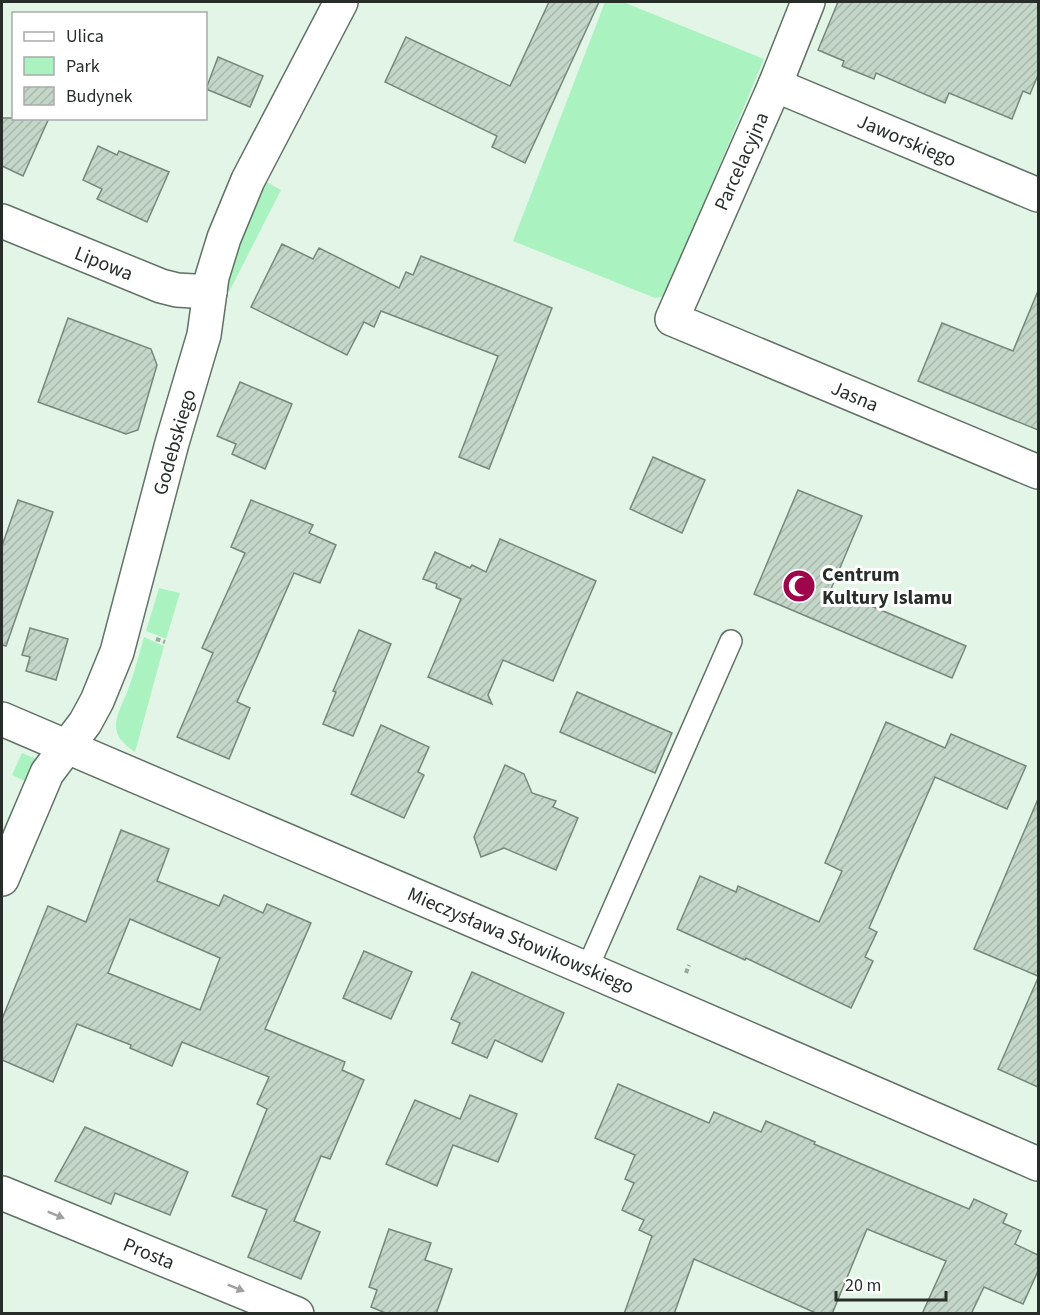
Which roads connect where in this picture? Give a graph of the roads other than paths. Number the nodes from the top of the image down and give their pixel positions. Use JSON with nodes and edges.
{"nodes":[{"id":1,"x":341,"y":2,"type":"edge"},
{"id":2,"x":808,"y":2,"type":"edge"},
{"id":3,"x":775,"y":85,"type":"junction"},
{"id":4,"x":1038,"y":195,"type":"edge"},
{"id":5,"x":2,"y":221,"type":"edge"},
{"id":6,"x":210,"y":292,"type":"junction"},
{"id":7,"x":672,"y":320,"type":"joint"},
{"id":8,"x":1038,"y":472,"type":"edge"},
{"id":9,"x":731,"y":641,"type":"dead end"},
{"id":10,"x":2,"y":719,"type":"edge"},
{"id":11,"x":67,"y":747,"type":"junction"},
{"id":12,"x":2,"y":879,"type":"edge"},
{"id":13,"x":587,"y":969,"type":"junction"},
{"id":14,"x":1038,"y":1164,"type":"edge"},
{"id":15,"x":2,"y":1192,"type":"edge"},
{"id":16,"x":297,"y":1314,"type":"edge"}],
"edges":[{"from":1,"to":6,"type":"street","name":"Godebskiego"},
{"from":2,"to":3,"type":"street","name":"Parcelacyjna"},
{"from":3,"to":4,"type":"street","name":"Jaworskiego"},
{"from":3,"to":7,"type":"street","name":"Parcelacyjna"},
{"from":5,"to":6,"type":"street","name":"Lipowa"},
{"from":6,"to":11,"type":"street","name":"Godebskiego"},
{"from":7,"to":8,"type":"street","name":"Jasna"},
{"from":9,"to":13,"type":"lane"},
{"from":10,"to":11,"type":"street","name":"Mieczysława Słowikowskiego"},
{"from":11,"to":12,"type":"street","name":"Godebskiego"},
{"from":11,"to":13,"type":"street","name":"Mieczysława Słowikowskiego"},
{"from":13,"to":14,"type":"street","name":"Mieczysława Słowikowskiego"},
{"from":15,"to":16,"type":"street","name":"Prosta","one_way":true}]}
